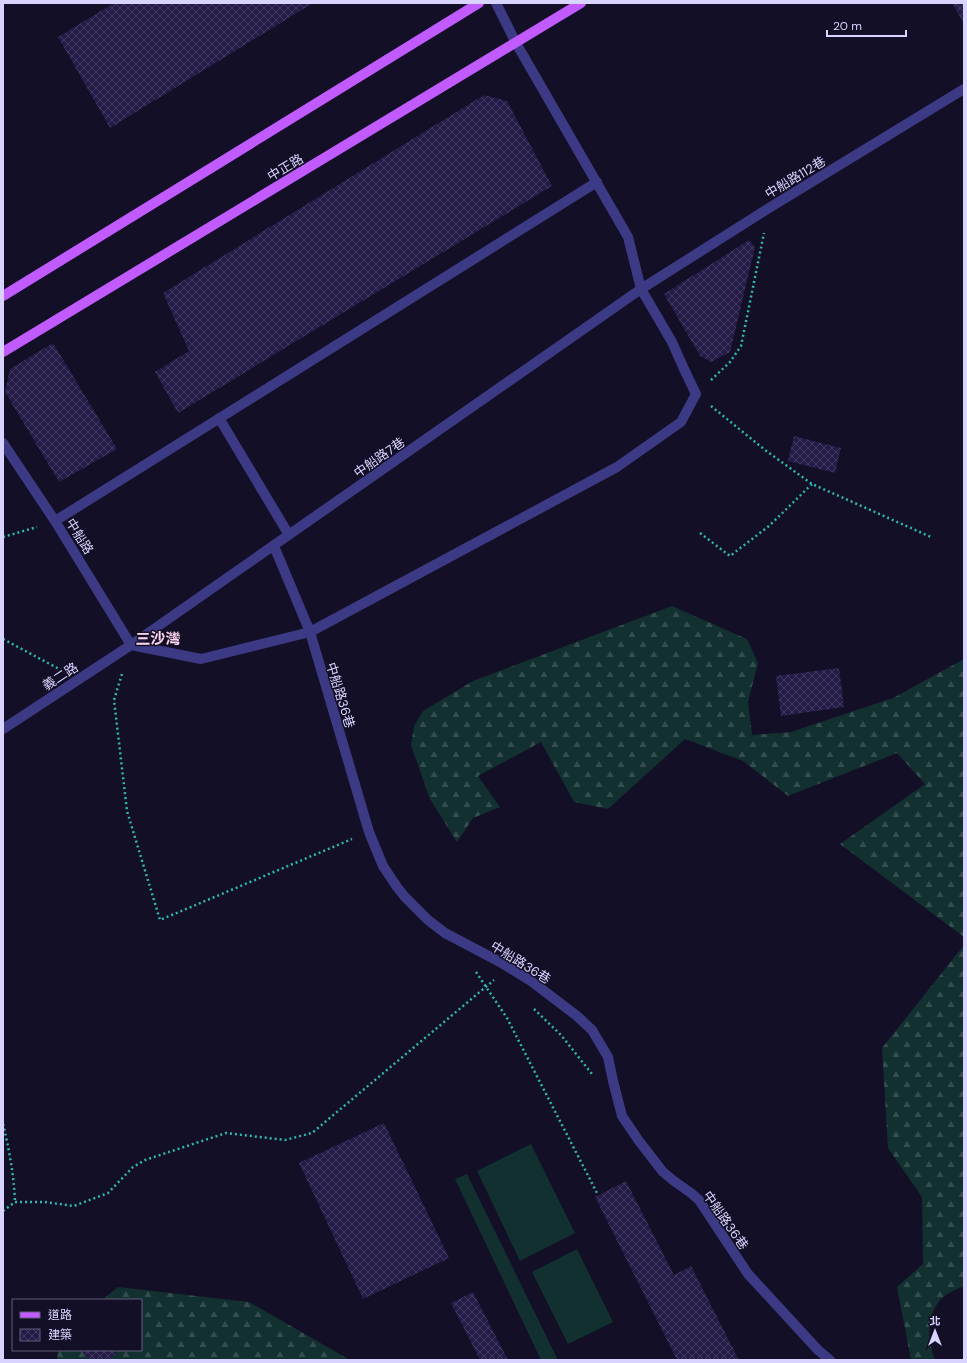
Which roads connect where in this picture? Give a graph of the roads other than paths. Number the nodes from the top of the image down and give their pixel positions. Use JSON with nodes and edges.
{"nodes":[{"id":1,"x":479,"y":3,"type":"edge"},
{"id":2,"x":496,"y":3,"type":"edge"},
{"id":3,"x":581,"y":3,"type":"edge"},
{"id":4,"x":516,"y":43,"type":"junction"},
{"id":5,"x":964,"y":89,"type":"edge"},
{"id":6,"x":597,"y":182,"type":"junction"},
{"id":7,"x":641,"y":289,"type":"junction"},
{"id":8,"x":3,"y":296,"type":"edge"},
{"id":9,"x":3,"y":352,"type":"edge"},
{"id":10,"x":219,"y":418,"type":"junction"},
{"id":11,"x":3,"y":443,"type":"edge"},
{"id":12,"x":55,"y":521,"type":"junction"},
{"id":13,"x":290,"y":535,"type":"junction"},
{"id":14,"x":274,"y":546,"type":"junction"},
{"id":15,"x":310,"y":632,"type":"junction"},
{"id":16,"x":131,"y":645,"type":"junction"},
{"id":17,"x":3,"y":729,"type":"edge"},
{"id":18,"x":830,"y":1360,"type":"edge"}],
"edges":[{"from":1,"to":8,"type":"main road"},
{"from":2,"to":4,"type":"street"},
{"from":3,"to":4,"type":"main road","name":"中正路"},
{"from":4,"to":6,"type":"street"},
{"from":4,"to":9,"type":"main road","name":"中正路"},
{"from":5,"to":7,"type":"street","name":"中船路112巷"},
{"from":6,"to":7,"type":"street"},
{"from":6,"to":10,"type":"street"},
{"from":7,"to":13,"type":"street","name":"中船路7巷"},
{"from":7,"to":15,"type":"street"},
{"from":10,"to":12,"type":"street"},
{"from":10,"to":13,"type":"street"},
{"from":11,"to":12,"type":"street","name":"中船路"},
{"from":12,"to":16,"type":"street","name":"中船路"},
{"from":13,"to":14,"type":"street","name":"中船路7巷"},
{"from":14,"to":15,"type":"street","name":"中船路36巷"},
{"from":14,"to":16,"type":"street","name":"中船路7巷"},
{"from":15,"to":16,"type":"street"},
{"from":15,"to":18,"type":"street","name":"中船路36巷"},
{"from":16,"to":17,"type":"street","name":"義二路"}]}
